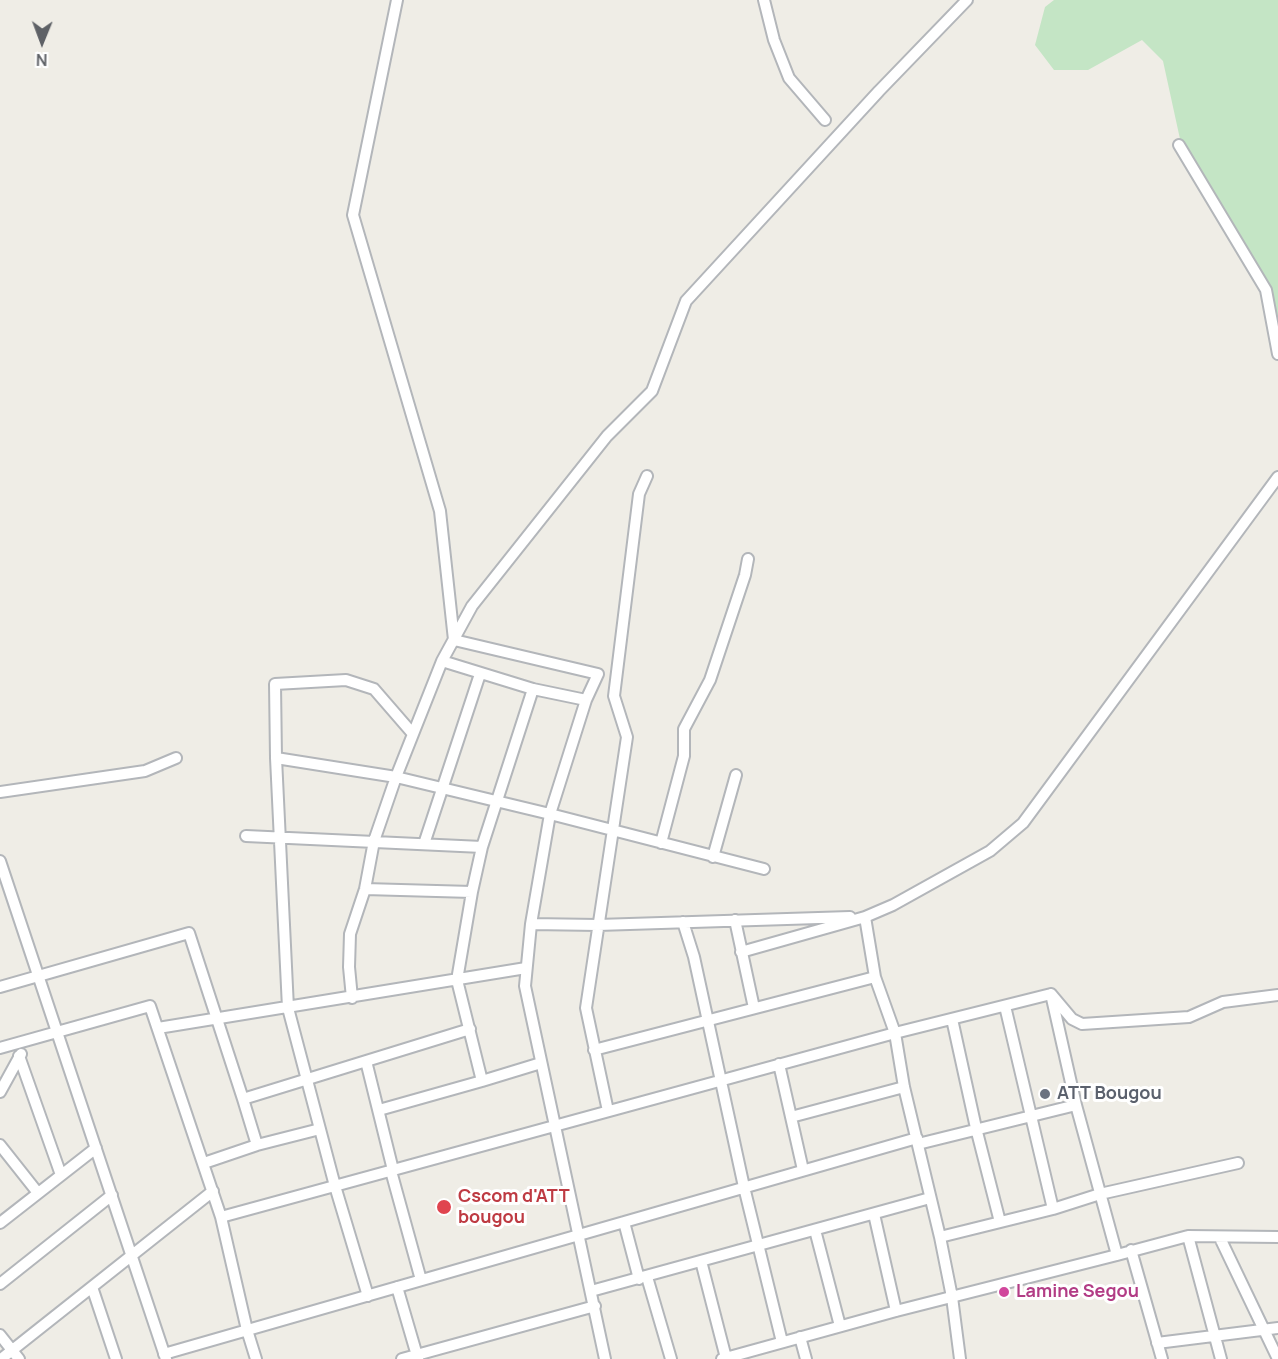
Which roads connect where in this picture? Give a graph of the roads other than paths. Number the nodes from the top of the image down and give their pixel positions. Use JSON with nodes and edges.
{"nodes":[{"id":1,"x":397,"y":0,"type":"edge"},
{"id":2,"x":764,"y":0,"type":"edge"},
{"id":3,"x":967,"y":0,"type":"edge"},
{"id":4,"x":825,"y":120,"type":"dead end"},
{"id":5,"x":1179,"y":145,"type":"dead end"},
{"id":6,"x":1278,"y":354,"type":"edge"},
{"id":7,"x":647,"y":476,"type":"dead end"},
{"id":8,"x":1278,"y":477,"type":"edge"},
{"id":9,"x":748,"y":559,"type":"dead end"},
{"id":10,"x":454,"y":640,"type":"junction"},
{"id":11,"x":442,"y":661,"type":"junction"},
{"id":12,"x":480,"y":674,"type":"junction"},
{"id":13,"x":533,"y":689,"type":"junction"},
{"id":14,"x":586,"y":700,"type":"junction"},
{"id":15,"x":413,"y":734,"type":"junction"},
{"id":16,"x":176,"y":758,"type":"dead end"},
{"id":17,"x":276,"y":758,"type":"junction"},
{"id":18,"x":736,"y":776,"type":"dead end"},
{"id":19,"x":396,"y":777,"type":"junction"},
{"id":20,"x":441,"y":788,"type":"junction"},
{"id":21,"x":0,"y":792,"type":"edge"},
{"id":22,"x":497,"y":802,"type":"junction"},
{"id":23,"x":550,"y":814,"type":"junction"},
{"id":24,"x":613,"y":831,"type":"junction"},
{"id":25,"x":246,"y":836,"type":"dead end"},
{"id":26,"x":280,"y":838,"type":"junction"},
{"id":27,"x":374,"y":841,"type":"junction"},
{"id":28,"x":661,"y":843,"type":"junction"},
{"id":29,"x":424,"y":844,"type":"junction"},
{"id":30,"x":482,"y":847,"type":"junction"},
{"id":31,"x":713,"y":856,"type":"junction"},
{"id":32,"x":0,"y":861,"type":"edge"},
{"id":33,"x":764,"y":869,"type":"dead end"},
{"id":34,"x":365,"y":889,"type":"junction"},
{"id":35,"x":472,"y":892,"type":"junction"},
{"id":36,"x":865,"y":917,"type":"junction"},
{"id":37,"x":735,"y":920,"type":"junction"},
{"id":38,"x":683,"y":922,"type":"junction"},
{"id":39,"x":531,"y":924,"type":"junction"},
{"id":40,"x":598,"y":925,"type":"junction"},
{"id":41,"x":741,"y":952,"type":"junction"},
{"id":42,"x":526,"y":968,"type":"junction"},
{"id":43,"x":38,"y":975,"type":"junction"},
{"id":44,"x":875,"y":977,"type":"junction"},
{"id":45,"x":457,"y":980,"type":"junction"},
{"id":46,"x":0,"y":987,"type":"edge"},
{"id":47,"x":1051,"y":994,"type":"junction"},
{"id":48,"x":1278,"y":995,"type":"edge"},
{"id":49,"x":352,"y":998,"type":"junction"},
{"id":50,"x":1005,"y":1006,"type":"junction"},
{"id":51,"x":288,"y":1008,"type":"junction"},
{"id":52,"x":754,"y":1008,"type":"junction"},
{"id":53,"x":217,"y":1019,"type":"junction"},
{"id":54,"x":952,"y":1019,"type":"junction"},
{"id":55,"x":708,"y":1021,"type":"junction"},
{"id":56,"x":158,"y":1028,"type":"junction"},
{"id":57,"x":470,"y":1029,"type":"junction"},
{"id":58,"x":57,"y":1031,"type":"junction"},
{"id":59,"x":895,"y":1033,"type":"junction"},
{"id":60,"x":28,"y":1040,"type":"junction"},
{"id":61,"x":0,"y":1048,"type":"edge"},
{"id":62,"x":594,"y":1050,"type":"junction"},
{"id":63,"x":19,"y":1056,"type":"junction"},
{"id":64,"x":366,"y":1061,"type":"junction"},
{"id":65,"x":541,"y":1063,"type":"junction"},
{"id":66,"x":779,"y":1064,"type":"junction"},
{"id":67,"x":307,"y":1079,"type":"junction"},
{"id":68,"x":482,"y":1080,"type":"junction"},
{"id":69,"x":721,"y":1080,"type":"junction"},
{"id":70,"x":904,"y":1087,"type":"junction"},
{"id":71,"x":0,"y":1092,"type":"edge"},
{"id":72,"x":243,"y":1099,"type":"junction"},
{"id":73,"x":1076,"y":1105,"type":"junction"},
{"id":74,"x":380,"y":1110,"type":"junction"},
{"id":75,"x":608,"y":1111,"type":"junction"},
{"id":76,"x":1031,"y":1115,"type":"junction"},
{"id":77,"x":791,"y":1117,"type":"junction"},
{"id":78,"x":555,"y":1126,"type":"junction"},
{"id":79,"x":976,"y":1128,"type":"junction"},
{"id":80,"x":320,"y":1129,"type":"junction"},
{"id":81,"x":918,"y":1141,"type":"junction"},
{"id":82,"x":0,"y":1145,"type":"edge"},
{"id":83,"x":257,"y":1145,"type":"junction"},
{"id":84,"x":96,"y":1148,"type":"junction"},
{"id":85,"x":204,"y":1163,"type":"junction"},
{"id":86,"x":1238,"y":1163,"type":"dead end"},
{"id":87,"x":803,"y":1170,"type":"junction"},
{"id":88,"x":392,"y":1171,"type":"junction"},
{"id":89,"x":61,"y":1175,"type":"junction"},
{"id":90,"x":335,"y":1186,"type":"junction"},
{"id":91,"x":744,"y":1187,"type":"junction"},
{"id":92,"x":213,"y":1191,"type":"junction"},
{"id":93,"x":38,"y":1193,"type":"junction"},
{"id":94,"x":1100,"y":1194,"type":"junction"},
{"id":95,"x":112,"y":1196,"type":"junction"},
{"id":96,"x":930,"y":1198,"type":"junction"},
{"id":97,"x":1053,"y":1209,"type":"junction"},
{"id":98,"x":874,"y":1214,"type":"junction"},
{"id":99,"x":221,"y":1217,"type":"junction"},
{"id":100,"x":624,"y":1222,"type":"junction"},
{"id":101,"x":1000,"y":1222,"type":"junction"},
{"id":102,"x":0,"y":1223,"type":"edge"},
{"id":103,"x":815,"y":1230,"type":"junction"},
{"id":104,"x":580,"y":1235,"type":"junction"},
{"id":105,"x":1188,"y":1236,"type":"junction"},
{"id":106,"x":940,"y":1237,"type":"junction"},
{"id":107,"x":1278,"y":1237,"type":"edge"},
{"id":108,"x":1220,"y":1238,"type":"junction"},
{"id":109,"x":758,"y":1245,"type":"junction"},
{"id":110,"x":1131,"y":1250,"type":"junction"},
{"id":111,"x":1117,"y":1255,"type":"junction"},
{"id":112,"x":131,"y":1256,"type":"junction"},
{"id":113,"x":701,"y":1262,"type":"junction"},
{"id":114,"x":643,"y":1277,"type":"junction"},
{"id":115,"x":422,"y":1280,"type":"junction"},
{"id":116,"x":0,"y":1284,"type":"edge"},
{"id":117,"x":92,"y":1287,"type":"junction"},
{"id":118,"x":397,"y":1287,"type":"junction"},
{"id":119,"x":591,"y":1291,"type":"junction"},
{"id":120,"x":368,"y":1296,"type":"junction"},
{"id":121,"x":951,"y":1297,"type":"junction"},
{"id":122,"x":595,"y":1306,"type":"junction"},
{"id":123,"x":896,"y":1311,"type":"junction"},
{"id":124,"x":840,"y":1326,"type":"junction"},
{"id":125,"x":1278,"y":1328,"type":"edge"},
{"id":126,"x":247,"y":1330,"type":"junction"},
{"id":127,"x":1263,"y":1330,"type":"junction"},
{"id":128,"x":0,"y":1335,"type":"edge"},
{"id":129,"x":1215,"y":1336,"type":"junction"},
{"id":130,"x":800,"y":1337,"type":"junction"},
{"id":131,"x":782,"y":1342,"type":"junction"},
{"id":132,"x":1157,"y":1343,"type":"junction"},
{"id":133,"x":16,"y":1355,"type":"edge"},
{"id":134,"x":165,"y":1356,"type":"edge"},
{"id":135,"x":418,"y":1357,"type":"edge"},
{"id":136,"x":724,"y":1358,"type":"edge"},
{"id":137,"x":1,"y":1359,"type":"edge"},
{"id":138,"x":116,"y":1359,"type":"edge"},
{"id":139,"x":255,"y":1359,"type":"edge"},
{"id":140,"x":402,"y":1359,"type":"edge"},
{"id":141,"x":605,"y":1359,"type":"edge"},
{"id":142,"x":671,"y":1359,"type":"edge"},
{"id":143,"x":806,"y":1359,"type":"edge"},
{"id":144,"x":960,"y":1359,"type":"edge"},
{"id":145,"x":1162,"y":1359,"type":"edge"},
{"id":146,"x":1221,"y":1359,"type":"edge"},
{"id":147,"x":1278,"y":1359,"type":"edge"}],
"edges":[{"from":1,"to":10,"type":"street"},
{"from":2,"to":4,"type":"street"},
{"from":3,"to":10,"type":"street"},
{"from":5,"to":6,"type":"street"},
{"from":7,"to":24,"type":"street"},
{"from":8,"to":36,"type":"street"},
{"from":9,"to":28,"type":"street"},
{"from":10,"to":11,"type":"street"},
{"from":10,"to":14,"type":"street"},
{"from":11,"to":12,"type":"street"},
{"from":11,"to":15,"type":"street"},
{"from":12,"to":13,"type":"street"},
{"from":12,"to":20,"type":"street"},
{"from":13,"to":14,"type":"street"},
{"from":13,"to":22,"type":"street"},
{"from":14,"to":23,"type":"street"},
{"from":15,"to":17,"type":"street"},
{"from":15,"to":19,"type":"street"},
{"from":16,"to":21,"type":"street"},
{"from":17,"to":19,"type":"street"},
{"from":17,"to":26,"type":"street"},
{"from":18,"to":31,"type":"street"},
{"from":19,"to":20,"type":"street"},
{"from":19,"to":27,"type":"street"},
{"from":20,"to":22,"type":"street"},
{"from":20,"to":29,"type":"street"},
{"from":22,"to":23,"type":"street"},
{"from":22,"to":30,"type":"street"},
{"from":23,"to":24,"type":"street"},
{"from":23,"to":39,"type":"street"},
{"from":24,"to":28,"type":"street"},
{"from":24,"to":40,"type":"street"},
{"from":25,"to":26,"type":"street"},
{"from":26,"to":27,"type":"street"},
{"from":26,"to":51,"type":"street"},
{"from":27,"to":29,"type":"street"},
{"from":27,"to":34,"type":"street"},
{"from":28,"to":31,"type":"street"},
{"from":29,"to":30,"type":"street"},
{"from":30,"to":35,"type":"street"},
{"from":31,"to":33,"type":"street"},
{"from":32,"to":43,"type":"street"},
{"from":34,"to":35,"type":"street"},
{"from":34,"to":49,"type":"street"},
{"from":35,"to":45,"type":"street"},
{"from":36,"to":37,"type":"street"},
{"from":36,"to":41,"type":"street"},
{"from":36,"to":44,"type":"street"},
{"from":37,"to":38,"type":"street"},
{"from":37,"to":41,"type":"street"},
{"from":38,"to":40,"type":"street"},
{"from":38,"to":55,"type":"street"},
{"from":39,"to":40,"type":"street"},
{"from":39,"to":42,"type":"street"},
{"from":40,"to":62,"type":"street"},
{"from":41,"to":52,"type":"street"},
{"from":42,"to":45,"type":"street"},
{"from":42,"to":65,"type":"street"},
{"from":43,"to":46,"type":"street"},
{"from":43,"to":53,"type":"street"},
{"from":43,"to":58,"type":"street"},
{"from":44,"to":52,"type":"street"},
{"from":44,"to":59,"type":"street"},
{"from":45,"to":49,"type":"street"},
{"from":45,"to":57,"type":"street"},
{"from":47,"to":48,"type":"street"},
{"from":47,"to":50,"type":"street"},
{"from":47,"to":73,"type":"street"},
{"from":49,"to":51,"type":"street"},
{"from":50,"to":54,"type":"street"},
{"from":50,"to":76,"type":"street"},
{"from":51,"to":53,"type":"street"},
{"from":51,"to":67,"type":"street"},
{"from":52,"to":55,"type":"street"},
{"from":53,"to":56,"type":"street"},
{"from":53,"to":72,"type":"street"},
{"from":54,"to":59,"type":"street"},
{"from":54,"to":79,"type":"street"},
{"from":55,"to":62,"type":"street"},
{"from":55,"to":69,"type":"street"},
{"from":56,"to":58,"type":"street"},
{"from":56,"to":85,"type":"street"},
{"from":57,"to":64,"type":"street"},
{"from":57,"to":68,"type":"street"},
{"from":58,"to":60,"type":"street"},
{"from":58,"to":84,"type":"street"},
{"from":59,"to":66,"type":"street"},
{"from":59,"to":70,"type":"street"},
{"from":60,"to":61,"type":"street"},
{"from":60,"to":63,"type":"street"},
{"from":62,"to":75,"type":"street"},
{"from":63,"to":71,"type":"street"},
{"from":63,"to":89,"type":"street"},
{"from":64,"to":67,"type":"street"},
{"from":64,"to":74,"type":"street"},
{"from":65,"to":68,"type":"street"},
{"from":65,"to":78,"type":"street"},
{"from":66,"to":69,"type":"street"},
{"from":66,"to":77,"type":"street"},
{"from":67,"to":72,"type":"street"},
{"from":67,"to":80,"type":"street"},
{"from":68,"to":74,"type":"street"},
{"from":69,"to":75,"type":"street"},
{"from":69,"to":91,"type":"street"},
{"from":70,"to":77,"type":"street"},
{"from":70,"to":81,"type":"street"},
{"from":72,"to":83,"type":"street"},
{"from":73,"to":76,"type":"street"},
{"from":73,"to":94,"type":"street"},
{"from":74,"to":88,"type":"street"},
{"from":75,"to":78,"type":"street"},
{"from":76,"to":79,"type":"street"},
{"from":76,"to":97,"type":"street"},
{"from":77,"to":87,"type":"street"},
{"from":78,"to":88,"type":"street"},
{"from":78,"to":104,"type":"street"},
{"from":79,"to":81,"type":"street"},
{"from":79,"to":101,"type":"street"},
{"from":80,"to":83,"type":"street"},
{"from":80,"to":90,"type":"street"},
{"from":81,"to":87,"type":"street"},
{"from":81,"to":96,"type":"street"},
{"from":82,"to":93,"type":"street"},
{"from":83,"to":85,"type":"street"},
{"from":84,"to":89,"type":"street"},
{"from":84,"to":95,"type":"street"},
{"from":85,"to":92,"type":"street"},
{"from":86,"to":94,"type":"street"},
{"from":87,"to":91,"type":"street"},
{"from":88,"to":90,"type":"street"},
{"from":88,"to":115,"type":"street"},
{"from":89,"to":93,"type":"street"},
{"from":90,"to":99,"type":"street"},
{"from":90,"to":120,"type":"street"},
{"from":91,"to":100,"type":"street"},
{"from":91,"to":109,"type":"street"},
{"from":92,"to":99,"type":"street"},
{"from":92,"to":112,"type":"street"},
{"from":93,"to":102,"type":"street"},
{"from":94,"to":97,"type":"street"},
{"from":94,"to":111,"type":"street"},
{"from":95,"to":112,"type":"street"},
{"from":95,"to":116,"type":"street"},
{"from":96,"to":98,"type":"street"},
{"from":96,"to":106,"type":"street"},
{"from":97,"to":101,"type":"street"},
{"from":98,"to":103,"type":"street"},
{"from":98,"to":123,"type":"street"},
{"from":99,"to":126,"type":"street"},
{"from":100,"to":104,"type":"street"},
{"from":100,"to":114,"type":"street"},
{"from":101,"to":106,"type":"street"},
{"from":103,"to":109,"type":"street"},
{"from":103,"to":124,"type":"street"},
{"from":104,"to":115,"type":"street"},
{"from":104,"to":119,"type":"street"},
{"from":105,"to":108,"type":"street"},
{"from":105,"to":110,"type":"street"},
{"from":105,"to":129,"type":"street"},
{"from":106,"to":121,"type":"street"},
{"from":107,"to":108,"type":"street"},
{"from":108,"to":127,"type":"street"},
{"from":109,"to":113,"type":"street"},
{"from":109,"to":131,"type":"street"},
{"from":110,"to":111,"type":"street"},
{"from":110,"to":132,"type":"street"},
{"from":111,"to":121,"type":"street"},
{"from":112,"to":117,"type":"street"},
{"from":112,"to":134,"type":"street"},
{"from":113,"to":114,"type":"street"},
{"from":113,"to":136,"type":"street"},
{"from":114,"to":119,"type":"street"},
{"from":114,"to":142,"type":"street"},
{"from":115,"to":118,"type":"street"},
{"from":117,"to":133,"type":"street"},
{"from":117,"to":138,"type":"street"},
{"from":118,"to":120,"type":"street"},
{"from":118,"to":135,"type":"street"},
{"from":119,"to":122,"type":"street"},
{"from":120,"to":126,"type":"street"},
{"from":121,"to":123,"type":"street"},
{"from":121,"to":144,"type":"street"},
{"from":122,"to":135,"type":"street"},
{"from":122,"to":141,"type":"street"},
{"from":123,"to":124,"type":"street"},
{"from":124,"to":130,"type":"street"},
{"from":125,"to":127,"type":"street"},
{"from":126,"to":134,"type":"street"},
{"from":126,"to":139,"type":"street"},
{"from":127,"to":129,"type":"street"},
{"from":127,"to":147,"type":"street"},
{"from":128,"to":133,"type":"street"},
{"from":129,"to":132,"type":"street"},
{"from":129,"to":146,"type":"street"},
{"from":130,"to":131,"type":"street"},
{"from":130,"to":143,"type":"street"},
{"from":131,"to":136,"type":"street"},
{"from":132,"to":145,"type":"street"},
{"from":133,"to":137,"type":"street"},
{"from":135,"to":140,"type":"street"}]}
